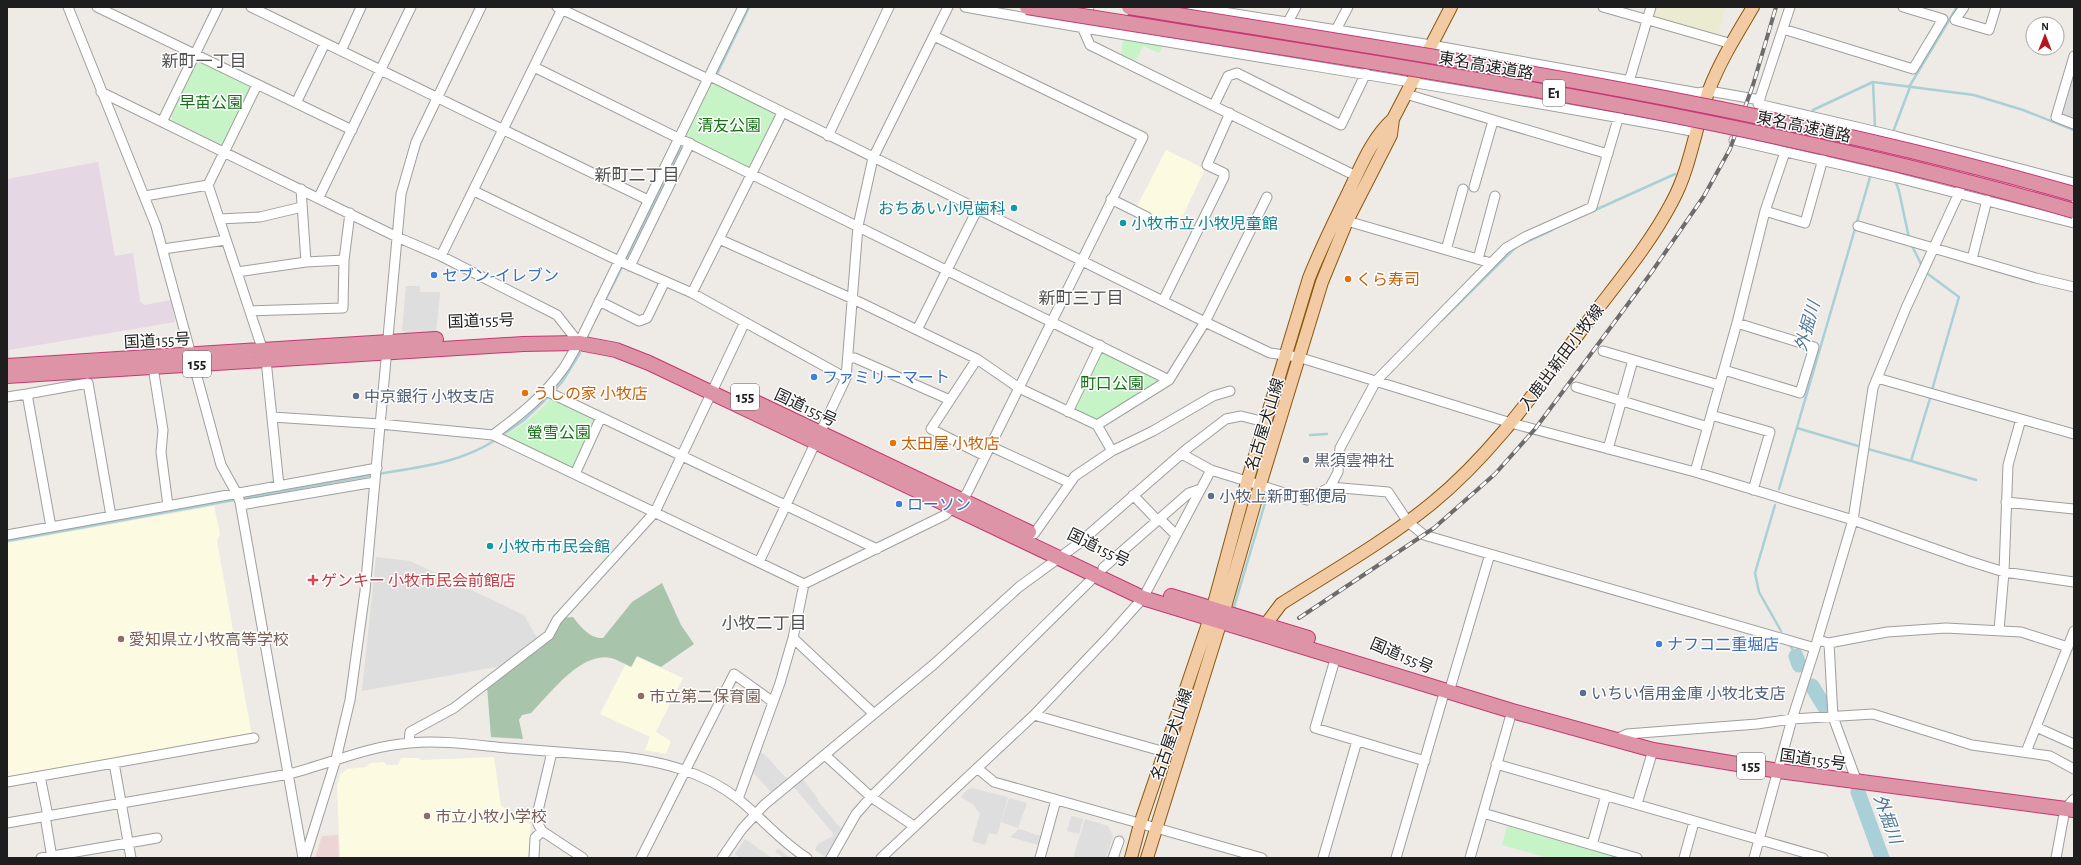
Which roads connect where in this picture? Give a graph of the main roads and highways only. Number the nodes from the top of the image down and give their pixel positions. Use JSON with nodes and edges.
{"nodes":[{"id":1,"x":1027,"y":7,"type":"edge"},
{"id":2,"x":1129,"y":7,"type":"edge"},
{"id":3,"x":1451,"y":7,"type":"edge"},
{"id":4,"x":1753,"y":7,"type":"edge"},
{"id":5,"x":1393,"y":119,"type":"junction"},
{"id":6,"x":2074,"y":194,"type":"edge"},
{"id":7,"x":2074,"y":211,"type":"edge"},
{"id":8,"x":193,"y":360,"type":"junction"},
{"id":9,"x":7,"y":366,"type":"edge"},
{"id":10,"x":7,"y":376,"type":"edge"},
{"id":11,"x":958,"y":503,"type":"junction"},
{"id":12,"x":1063,"y":554,"type":"junction"},
{"id":13,"x":1217,"y":614,"type":"junction"},
{"id":14,"x":1266,"y":624,"type":"junction"},
{"id":15,"x":1443,"y":690,"type":"junction"},
{"id":16,"x":2071,"y":806,"type":"edge"},
{"id":17,"x":1131,"y":858,"type":"edge"},
{"id":18,"x":1147,"y":858,"type":"edge"}],
"edges":[{"from":1,"to":7,"type":"highway","name":"東名高速道路","number":"E1","bridge":true},
{"from":2,"to":6,"type":"highway","name":"東名高速道路","number":"E1","bridge":true},
{"from":3,"to":5,"type":"main road","name":"名古屋犬山線"},
{"from":4,"to":14,"type":"main road","name":"入鹿出新田小牧線"},
{"from":5,"to":13,"type":"main road","name":"名古屋犬山線"},
{"from":5,"to":13,"type":"main road","name":"名古屋犬山線"},
{"from":8,"to":9,"type":"highway","name":"国道155号","number":"155"},
{"from":8,"to":10,"type":"highway","name":"国道155号","number":"155"},
{"from":8,"to":11,"type":"highway","name":"国道155号","number":"155"},
{"from":11,"to":12,"type":"highway","name":"国道155号","number":"155"},
{"from":11,"to":12,"type":"highway","name":"国道155号","number":"155"},
{"from":12,"to":13,"type":"highway","name":"国道155号","number":"155"},
{"from":13,"to":14,"type":"highway","name":"国道155号","number":"155"},
{"from":13,"to":15,"type":"highway","name":"国道155号","number":"155"},
{"from":13,"to":17,"type":"main road","name":"名古屋犬山線"},
{"from":13,"to":18,"type":"main road","name":"名古屋犬山線"},
{"from":14,"to":15,"type":"highway","name":"国道155号","number":"155"},
{"from":15,"to":16,"type":"highway","name":"国道155号","number":"155"}]}
